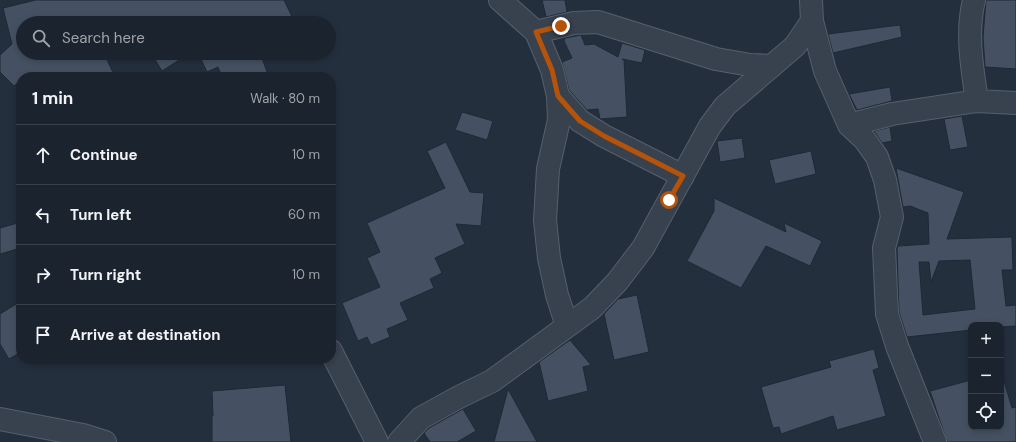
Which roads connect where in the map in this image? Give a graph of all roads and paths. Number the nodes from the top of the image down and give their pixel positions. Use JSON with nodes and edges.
{"nodes":[{"id":1,"x":500,"y":0,"type":"edge"},
{"id":2,"x":974,"y":0,"type":"edge"},
{"id":3,"x":811,"y":10,"type":"edge"},
{"id":4,"x":536,"y":32,"type":"junction"},
{"id":5,"x":772,"y":66,"type":"junction"},
{"id":6,"x":558,"y":96,"type":"junction"},
{"id":7,"x":977,"y":100,"type":"junction"},
{"id":8,"x":1016,"y":103,"type":"edge"},
{"id":9,"x":849,"y":125,"type":"junction"},
{"id":10,"x":683,"y":176,"type":"junction"},
{"id":11,"x":567,"y":326,"type":"junction"},
{"id":12,"x":336,"y":361,"type":"edge"},
{"id":13,"x":0,"y":419,"type":"edge"},
{"id":14,"x":105,"y":442,"type":"edge"},
{"id":15,"x":377,"y":442,"type":"edge"},
{"id":16,"x":399,"y":442,"type":"edge"},
{"id":17,"x":935,"y":442,"type":"edge"}],
"edges":[{"from":1,"to":4,"type":"street"},
{"from":2,"to":7,"type":"street"},
{"from":3,"to":5,"type":"street"},
{"from":3,"to":9,"type":"street"},
{"from":4,"to":5,"type":"street"},
{"from":4,"to":6,"type":"street"},
{"from":5,"to":10,"type":"street"},
{"from":6,"to":10,"type":"street"},
{"from":6,"to":11,"type":"street"},
{"from":7,"to":8,"type":"street"},
{"from":7,"to":9,"type":"street"},
{"from":9,"to":17,"type":"street"},
{"from":10,"to":11,"type":"street"},
{"from":11,"to":16,"type":"street"},
{"from":12,"to":15,"type":"street"},
{"from":13,"to":14,"type":"street"}]}
